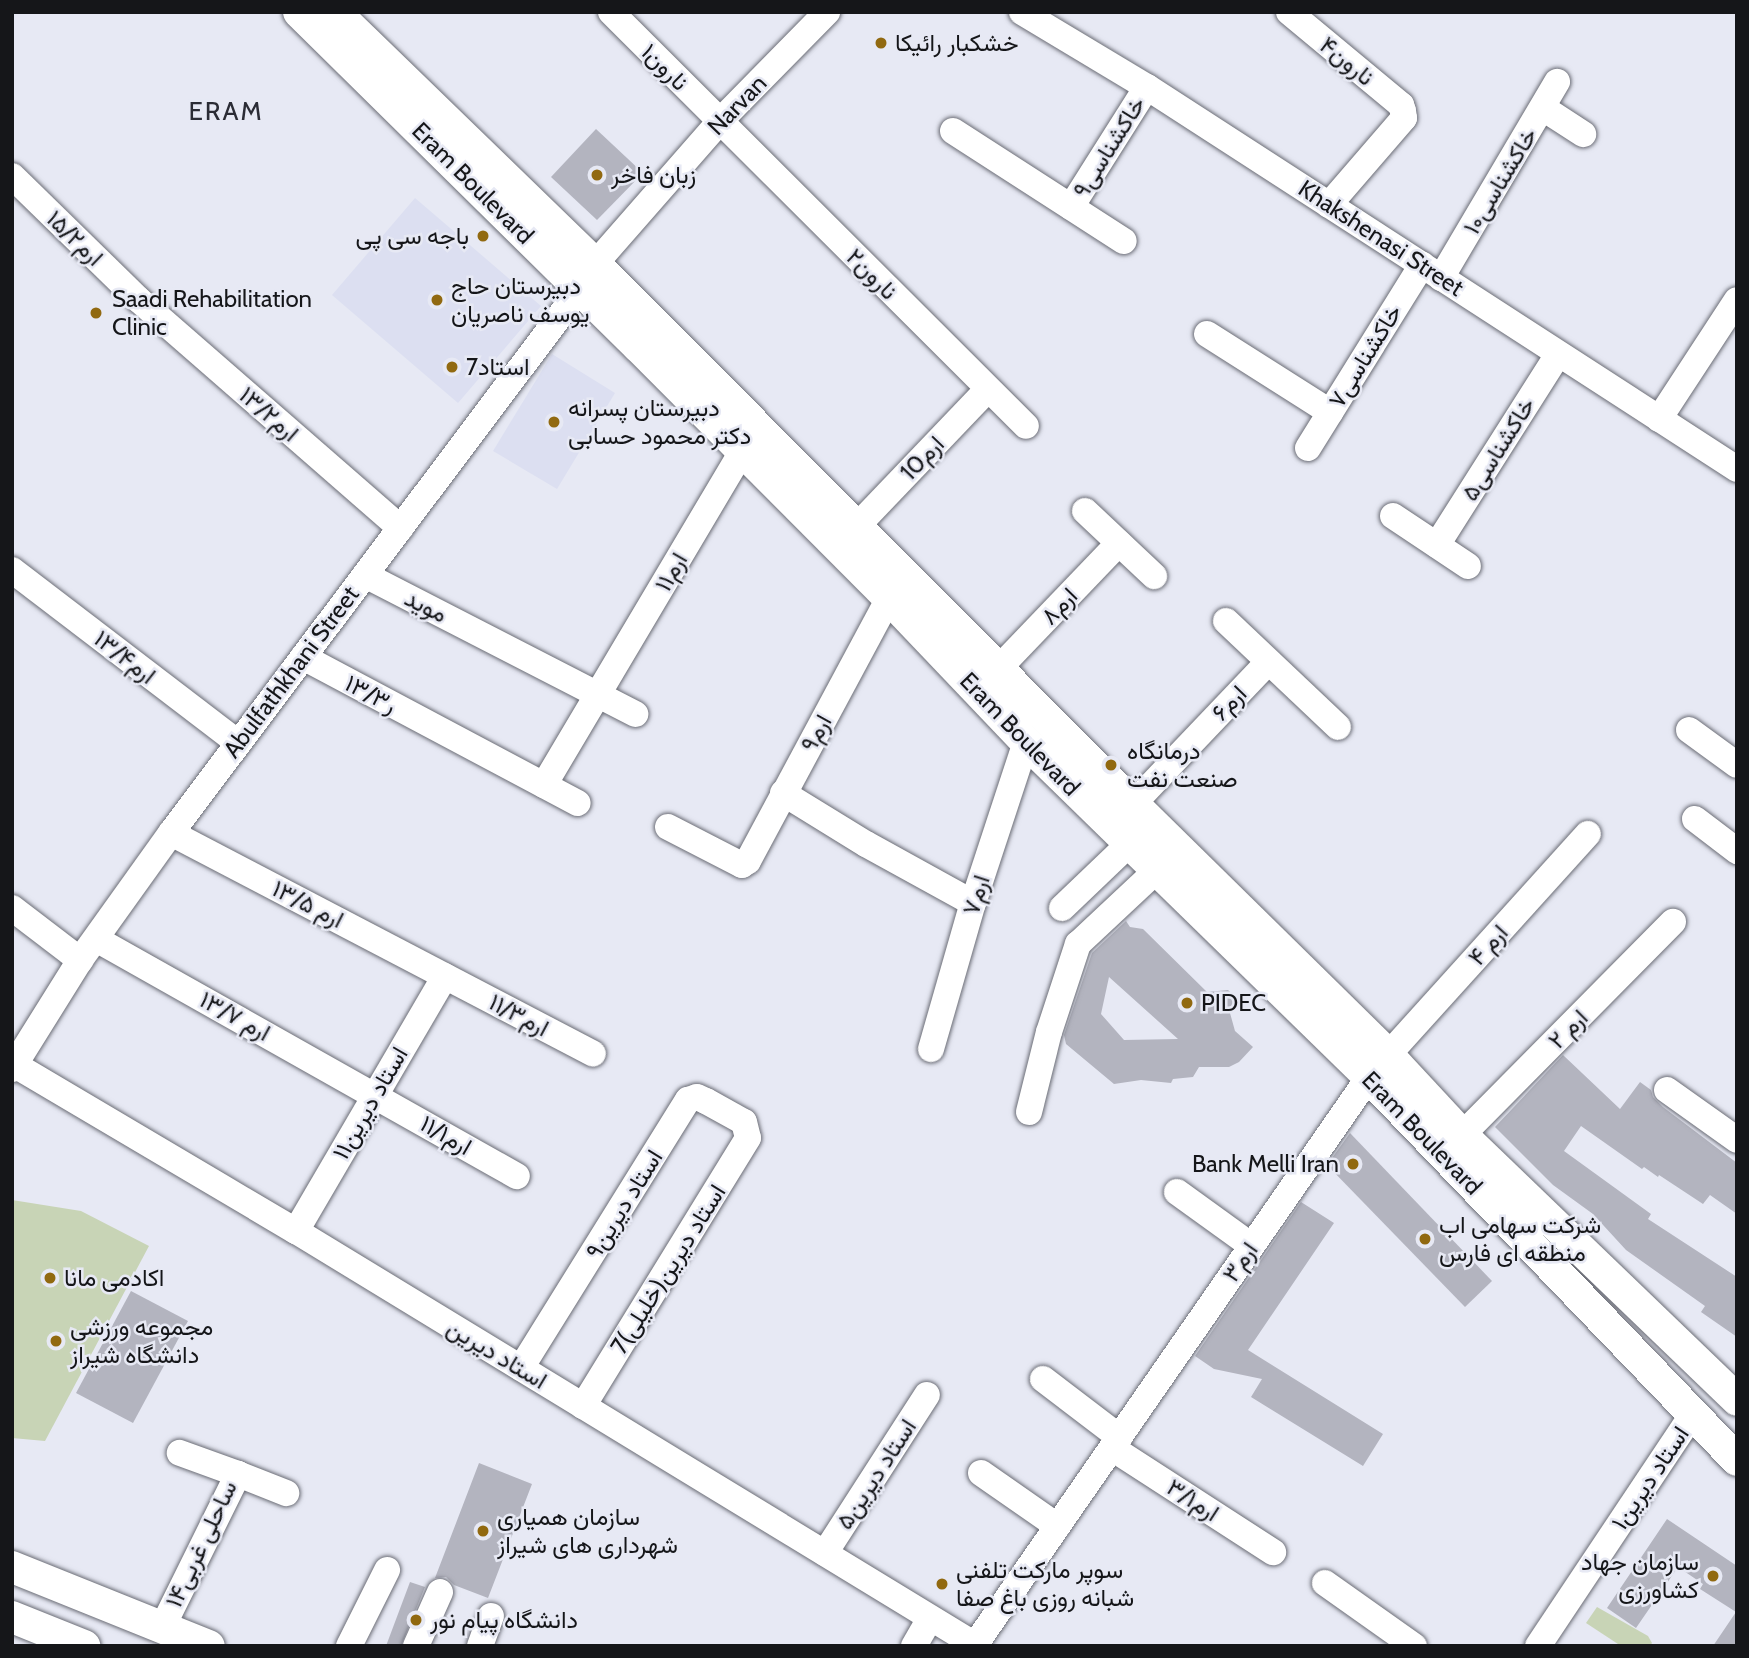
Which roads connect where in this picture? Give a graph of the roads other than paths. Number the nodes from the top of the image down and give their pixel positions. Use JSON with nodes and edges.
{"nodes":[{"id":1,"x":299,"y":12,"type":"edge"},
{"id":2,"x":335,"y":12,"type":"edge"},
{"id":3,"x":611,"y":12,"type":"edge"},
{"id":4,"x":827,"y":12,"type":"edge"},
{"id":5,"x":1022,"y":12,"type":"edge"},
{"id":6,"x":1305,"y":17,"type":"edge"},
{"id":7,"x":1557,"y":82,"type":"dead end"},
{"id":8,"x":1147,"y":87,"type":"junction"},
{"id":9,"x":1544,"y":108,"type":"junction"},
{"id":10,"x":720,"y":121,"type":"junction"},
{"id":11,"x":953,"y":131,"type":"dead end"},
{"id":12,"x":1583,"y":134,"type":"dead end"},
{"id":13,"x":12,"y":176,"type":"edge"},
{"id":14,"x":1329,"y":205,"type":"junction"},
{"id":15,"x":1071,"y":207,"type":"junction"},
{"id":16,"x":1124,"y":241,"type":"dead end"},
{"id":17,"x":1432,"y":272,"type":"junction"},
{"id":18,"x":588,"y":276,"type":"junction"},
{"id":19,"x":139,"y":300,"type":"joint"},
{"id":20,"x":1737,"y":300,"type":"edge"},
{"id":21,"x":1207,"y":334,"type":"dead end"},
{"id":22,"x":1559,"y":354,"type":"junction"},
{"id":23,"x":987,"y":390,"type":"junction"},
{"id":24,"x":1330,"y":412,"type":"junction"},
{"id":25,"x":1659,"y":419,"type":"junction"},
{"id":26,"x":1026,"y":426,"type":"dead end"},
{"id":27,"x":1308,"y":448,"type":"dead end"},
{"id":28,"x":741,"y":451,"type":"junction"},
{"id":29,"x":1737,"y":469,"type":"edge"},
{"id":30,"x":1085,"y":511,"type":"dead end"},
{"id":31,"x":1393,"y":516,"type":"dead end"},
{"id":32,"x":857,"y":526,"type":"junction"},
{"id":33,"x":400,"y":528,"type":"junction"},
{"id":34,"x":1119,"y":543,"type":"junction"},
{"id":35,"x":1437,"y":545,"type":"junction"},
{"id":36,"x":1468,"y":566,"type":"dead end"},
{"id":37,"x":12,"y":570,"type":"edge"},
{"id":38,"x":365,"y":575,"type":"junction"},
{"id":39,"x":1154,"y":576,"type":"dead end"},
{"id":40,"x":907,"y":603,"type":"junction"},
{"id":41,"x":1226,"y":621,"type":"dead end"},
{"id":42,"x":303,"y":657,"type":"junction"},
{"id":43,"x":1268,"y":662,"type":"junction"},
{"id":44,"x":999,"y":668,"type":"junction"},
{"id":45,"x":601,"y":694,"type":"junction"},
{"id":46,"x":635,"y":714,"type":"dead end"},
{"id":47,"x":1338,"y":727,"type":"dead end"},
{"id":48,"x":1689,"y":730,"type":"dead end"},
{"id":49,"x":1026,"y":742,"type":"junction"},
{"id":50,"x":238,"y":743,"type":"junction"},
{"id":51,"x":1737,"y":765,"type":"edge"},
{"id":52,"x":544,"y":785,"type":"junction"},
{"id":53,"x":783,"y":793,"type":"junction"},
{"id":54,"x":578,"y":803,"type":"dead end"},
{"id":55,"x":1133,"y":804,"type":"junction"},
{"id":56,"x":1695,"y":820,"type":"dead end"},
{"id":57,"x":668,"y":827,"type":"dead end"},
{"id":58,"x":170,"y":833,"type":"junction"},
{"id":59,"x":1588,"y":834,"type":"dead end"},
{"id":60,"x":1129,"y":844,"type":"junction"},
{"id":61,"x":1737,"y":851,"type":"edge"},
{"id":62,"x":1156,"y":871,"type":"junction"},
{"id":63,"x":973,"y":903,"type":"junction"},
{"id":64,"x":12,"y":908,"type":"edge"},
{"id":65,"x":1062,"y":908,"type":"dead end"},
{"id":66,"x":1673,"y":922,"type":"dead end"},
{"id":67,"x":88,"y":949,"type":"junction"},
{"id":68,"x":445,"y":976,"type":"junction"},
{"id":69,"x":931,"y":1049,"type":"dead end"},
{"id":70,"x":593,"y":1055,"type":"dead end"},
{"id":71,"x":1379,"y":1066,"type":"junction"},
{"id":72,"x":14,"y":1067,"type":"edge"},
{"id":73,"x":1667,"y":1090,"type":"dead end"},
{"id":74,"x":375,"y":1093,"type":"junction"},
{"id":75,"x":1029,"y":1112,"type":"dead end"},
{"id":76,"x":748,"y":1130,"type":"joint"},
{"id":77,"x":1462,"y":1135,"type":"junction"},
{"id":78,"x":1737,"y":1140,"type":"edge"},
{"id":79,"x":517,"y":1176,"type":"dead end"},
{"id":80,"x":1177,"y":1192,"type":"dead end"},
{"id":81,"x":296,"y":1231,"type":"junction"},
{"id":82,"x":1252,"y":1246,"type":"junction"},
{"id":83,"x":521,"y":1368,"type":"junction"},
{"id":84,"x":1043,"y":1379,"type":"dead end"},
{"id":85,"x":927,"y":1395,"type":"dead end"},
{"id":86,"x":1737,"y":1400,"type":"edge"},
{"id":87,"x":583,"y":1406,"type":"junction"},
{"id":88,"x":1692,"y":1415,"type":"junction"},
{"id":89,"x":1116,"y":1442,"type":"junction"},
{"id":90,"x":180,"y":1452,"type":"dead end"},
{"id":91,"x":1737,"y":1460,"type":"edge"},
{"id":92,"x":981,"y":1473,"type":"dead end"},
{"id":93,"x":238,"y":1474,"type":"junction"},
{"id":94,"x":286,"y":1493,"type":"dead end"},
{"id":95,"x":1057,"y":1526,"type":"junction"},
{"id":96,"x":1273,"y":1552,"type":"dead end"},
{"id":97,"x":825,"y":1553,"type":"junction"},
{"id":98,"x":12,"y":1567,"type":"edge"},
{"id":99,"x":387,"y":1570,"type":"dead end"},
{"id":100,"x":1325,"y":1583,"type":"dead end"},
{"id":101,"x":440,"y":1591,"type":"dead end"},
{"id":102,"x":492,"y":1616,"type":"dead end"},
{"id":103,"x":12,"y":1618,"type":"edge"},
{"id":104,"x":930,"y":1618,"type":"junction"},
{"id":105,"x":162,"y":1628,"type":"junction"},
{"id":106,"x":976,"y":1645,"type":"edge"},
{"id":107,"x":84,"y":1646,"type":"edge"},
{"id":108,"x":209,"y":1646,"type":"edge"},
{"id":109,"x":349,"y":1646,"type":"edge"},
{"id":110,"x":416,"y":1646,"type":"edge"},
{"id":111,"x":480,"y":1646,"type":"edge"},
{"id":112,"x":914,"y":1646,"type":"edge"},
{"id":113,"x":1414,"y":1646,"type":"edge"},
{"id":114,"x":1538,"y":1646,"type":"edge"}],
"edges":[{"from":1,"to":18,"type":"main road","name":"Eram Boulevard"},
{"from":2,"to":18,"type":"main road","name":"Eram Boulevard"},
{"from":3,"to":10,"type":"street","name":"نارون۱"},
{"from":4,"to":10,"type":"street","name":"Narvan"},
{"from":5,"to":8,"type":"street","name":"Khakshenasi Street"},
{"from":6,"to":14,"type":"street","name":"نارون۴"},
{"from":7,"to":9,"type":"street","name":"خاکشناسی۱۰"},
{"from":8,"to":14,"type":"street","name":"Khakshenasi Street"},
{"from":8,"to":15,"type":"street","name":"خاکشناسی۹"},
{"from":9,"to":12,"type":"street"},
{"from":9,"to":17,"type":"street","name":"خاکشناسی۱۰"},
{"from":10,"to":18,"type":"street","name":"Narvan"},
{"from":10,"to":23,"type":"street","name":"نارون۲"},
{"from":11,"to":15,"type":"street"},
{"from":13,"to":19,"type":"street","name":"۱۵/۲ارم"},
{"from":14,"to":17,"type":"street","name":"Khakshenasi Street"},
{"from":15,"to":16,"type":"street"},
{"from":17,"to":22,"type":"street","name":"Khakshenasi Street"},
{"from":17,"to":24,"type":"street","name":"خاکشناسی۷"},
{"from":18,"to":28,"type":"main road","name":"Eram Boulevard"},
{"from":18,"to":32,"type":"main road","name":"Eram Boulevard"},
{"from":18,"to":33,"type":"street","name":"Abulfathkhani Street"},
{"from":19,"to":33,"type":"street","name":"۱۳/۲ارم"},
{"from":20,"to":25,"type":"street"},
{"from":21,"to":24,"type":"street"},
{"from":22,"to":25,"type":"street","name":"Khakshenasi Street"},
{"from":22,"to":35,"type":"street","name":"خاکشناسی۵"},
{"from":23,"to":26,"type":"street","name":"نارون۲"},
{"from":23,"to":32,"type":"street","name":"ارم10"},
{"from":24,"to":27,"type":"street","name":"خاکشناسی۷"},
{"from":25,"to":29,"type":"street","name":"Khakshenasi Street"},
{"from":28,"to":40,"type":"main road","name":"Eram Boulevard"},
{"from":28,"to":45,"type":"street","name":"ارم۱۱"},
{"from":30,"to":34,"type":"street"},
{"from":31,"to":35,"type":"street"},
{"from":32,"to":40,"type":"main road","name":"Eram Boulevard"},
{"from":33,"to":38,"type":"street","name":"Abulfathkhani Street"},
{"from":34,"to":39,"type":"street"},
{"from":34,"to":44,"type":"street","name":"ارم۸"},
{"from":35,"to":36,"type":"street"},
{"from":37,"to":50,"type":"street","name":"۱۳/۴ارم"},
{"from":38,"to":42,"type":"street","name":"Abulfathkhani Street"},
{"from":38,"to":45,"type":"street","name":"موید"},
{"from":40,"to":44,"type":"main road","name":"Eram Boulevard"},
{"from":40,"to":49,"type":"main road","name":"Eram Boulevard"},
{"from":40,"to":53,"type":"street","name":"ارم۹"},
{"from":41,"to":43,"type":"street"},
{"from":42,"to":50,"type":"street","name":"Abulfathkhani Street"},
{"from":42,"to":52,"type":"street","name":"۱۳/۳ر"},
{"from":43,"to":47,"type":"street"},
{"from":43,"to":55,"type":"street","name":"ارم۶"},
{"from":44,"to":55,"type":"main road","name":"Eram Boulevard"},
{"from":45,"to":46,"type":"street","name":"موید"},
{"from":45,"to":52,"type":"street","name":"ارم۱۱"},
{"from":48,"to":51,"type":"street"},
{"from":49,"to":60,"type":"main road","name":"Eram Boulevard"},
{"from":49,"to":63,"type":"street","name":"ارم۷"},
{"from":50,"to":58,"type":"street","name":"Abulfathkhani Street"},
{"from":52,"to":54,"type":"street","name":"۱۳/۳ر"},
{"from":53,"to":57,"type":"street","name":"ارم۹"},
{"from":53,"to":63,"type":"street"},
{"from":55,"to":71,"type":"main road","name":"Eram Boulevard"},
{"from":56,"to":61,"type":"street"},
{"from":58,"to":67,"type":"street","name":"Abulfathkhani Street"},
{"from":58,"to":68,"type":"street","name":"۱۳/۵ ارم"},
{"from":59,"to":71,"type":"street","name":"ارم ۴"},
{"from":60,"to":62,"type":"main road","name":"Eram Boulevard"},
{"from":60,"to":65,"type":"street"},
{"from":62,"to":71,"type":"main road","name":"Eram Boulevard"},
{"from":62,"to":75,"type":"street"},
{"from":63,"to":69,"type":"street","name":"ارم۷"},
{"from":64,"to":67,"type":"street","name":"۱۳/۷ ارم"},
{"from":66,"to":77,"type":"street","name":"ارم ۲"},
{"from":67,"to":72,"type":"street","name":"Abulfathkhani Street"},
{"from":67,"to":74,"type":"street","name":"۱۳/۷ ارم"},
{"from":68,"to":70,"type":"street","name":"۱۱/۳ارم"},
{"from":68,"to":74,"type":"street","name":"استاد دیرین۱۱"},
{"from":71,"to":77,"type":"main road","name":"Eram Boulevard"},
{"from":71,"to":82,"type":"street","name":"ارم۳"},
{"from":71,"to":88,"type":"main road","name":"Eram Boulevard"},
{"from":72,"to":81,"type":"street","name":"استاد دیرین"},
{"from":73,"to":78,"type":"street"},
{"from":74,"to":79,"type":"street","name":"۱۱/۱ارم"},
{"from":74,"to":81,"type":"street","name":"استاد دیرین۱۱"},
{"from":76,"to":83,"type":"street","name":"استاد دیرین۹"},
{"from":76,"to":87,"type":"street","name":"7استاد دیرین(خلیلی)"},
{"from":77,"to":86,"type":"main road","name":"Eram Boulevard"},
{"from":80,"to":82,"type":"street"},
{"from":81,"to":83,"type":"street","name":"استاد دیرین"},
{"from":82,"to":89,"type":"street","name":"ارم۳"},
{"from":83,"to":87,"type":"street","name":"استاد دیرین"},
{"from":84,"to":89,"type":"street","name":"۳/۱ارم"},
{"from":85,"to":97,"type":"street","name":"استاد دیرین۵"},
{"from":87,"to":97,"type":"street","name":"استاد دیرین"},
{"from":88,"to":91,"type":"main road","name":"Eram Boulevard"},
{"from":88,"to":114,"type":"street","name":"استاد دیرین۱"},
{"from":89,"to":95,"type":"street","name":"ارم۳"},
{"from":89,"to":96,"type":"street","name":"۳/۱ارم"},
{"from":90,"to":93,"type":"street","name":"ساحلی غربی۱۴"},
{"from":92,"to":95,"type":"street"},
{"from":93,"to":94,"type":"street"},
{"from":93,"to":105,"type":"street","name":"ساحلی غربی۱۴"},
{"from":95,"to":106,"type":"street","name":"ارم۳"},
{"from":97,"to":104,"type":"street","name":"استاد دیرین"},
{"from":98,"to":105,"type":"main road"},
{"from":99,"to":109,"type":"street"},
{"from":100,"to":113,"type":"street"},
{"from":101,"to":110,"type":"street"},
{"from":102,"to":111,"type":"street"},
{"from":103,"to":107,"type":"main road"},
{"from":104,"to":106,"type":"street","name":"استاد دیرین"},
{"from":104,"to":112,"type":"street"},
{"from":105,"to":108,"type":"main road"}]}
